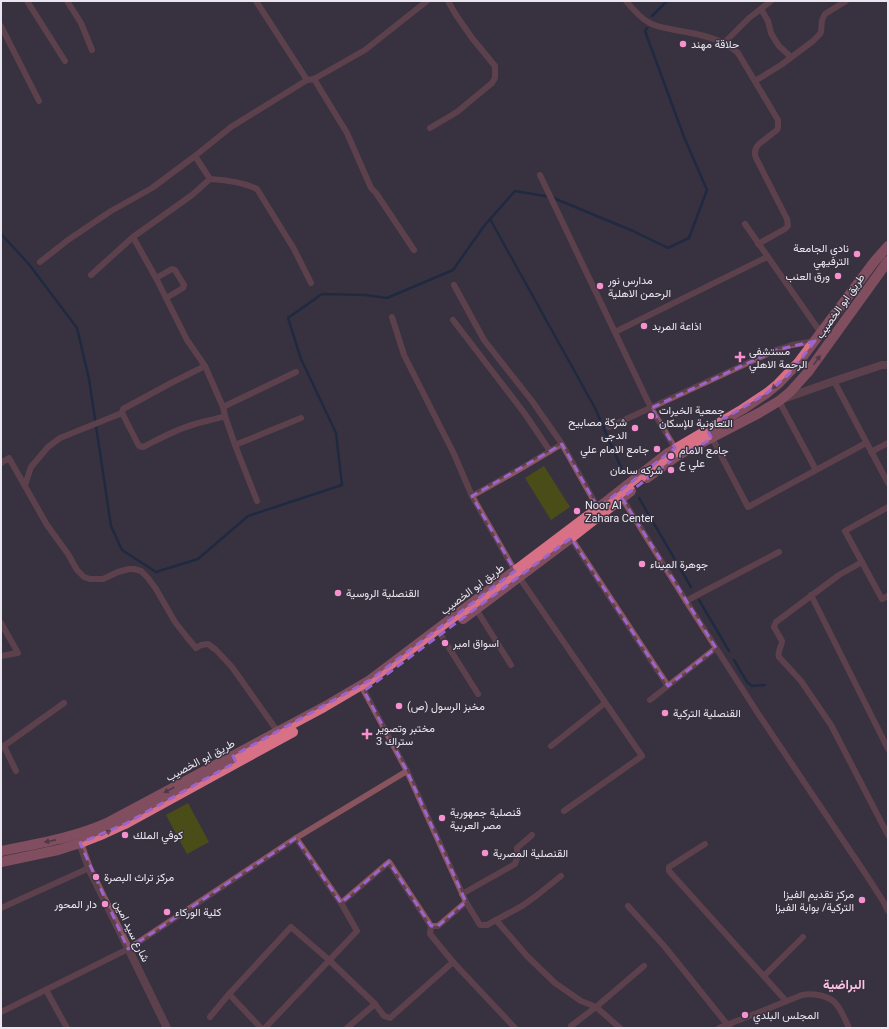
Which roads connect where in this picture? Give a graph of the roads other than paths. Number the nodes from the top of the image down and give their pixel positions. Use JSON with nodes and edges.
{"nodes":[{"id":1,"x":27,"y":1,"type":"edge"},
{"id":2,"x":67,"y":1,"type":"edge"},
{"id":3,"x":256,"y":1,"type":"edge"},
{"id":4,"x":427,"y":1,"type":"edge"},
{"id":5,"x":448,"y":1,"type":"edge"},
{"id":6,"x":626,"y":1,"type":"edge"},
{"id":7,"x":771,"y":1,"type":"edge"},
{"id":8,"x":846,"y":1,"type":"edge"},
{"id":9,"x":761,"y":9,"type":"junction"},
{"id":10,"x":1,"y":26,"type":"edge"},
{"id":11,"x":724,"y":43,"type":"junction"},
{"id":12,"x":92,"y":50,"type":"dead end"},
{"id":13,"x":791,"y":57,"type":"junction"},
{"id":14,"x":65,"y":61,"type":"dead end"},
{"id":15,"x":314,"y":78,"type":"junction"},
{"id":16,"x":307,"y":80,"type":"junction"},
{"id":17,"x":754,"y":81,"type":"junction"},
{"id":18,"x":39,"y":101,"type":"dead end"},
{"id":19,"x":430,"y":128,"type":"dead end"},
{"id":20,"x":195,"y":156,"type":"junction"},
{"id":21,"x":540,"y":175,"type":"dead end"},
{"id":22,"x":210,"y":179,"type":"junction"},
{"id":23,"x":745,"y":224,"type":"dead end"},
{"id":24,"x":132,"y":237,"type":"junction"},
{"id":25,"x":758,"y":244,"type":"junction"},
{"id":26,"x":888,"y":246,"type":"edge"},
{"id":27,"x":414,"y":250,"type":"dead end"},
{"id":28,"x":767,"y":257,"type":"junction"},
{"id":29,"x":40,"y":262,"type":"dead end"},
{"id":30,"x":882,"y":263,"type":"edge"},
{"id":31,"x":91,"y":275,"type":"dead end"},
{"id":32,"x":156,"y":278,"type":"junction"},
{"id":33,"x":311,"y":283,"type":"dead end"},
{"id":34,"x":454,"y":285,"type":"dead end"},
{"id":35,"x":166,"y":298,"type":"junction"},
{"id":36,"x":392,"y":317,"type":"dead end"},
{"id":37,"x":453,"y":320,"type":"dead end"},
{"id":38,"x":615,"y":332,"type":"junction"},
{"id":39,"x":818,"y":337,"type":"junction"},
{"id":40,"x":886,"y":364,"type":"edge"},
{"id":41,"x":204,"y":366,"type":"junction"},
{"id":42,"x":296,"y":372,"type":"dead end"},
{"id":43,"x":834,"y":381,"type":"junction"},
{"id":44,"x":779,"y":401,"type":"junction"},
{"id":45,"x":223,"y":407,"type":"junction"},
{"id":46,"x":651,"y":408,"type":"junction"},
{"id":47,"x":122,"y":413,"type":"junction"},
{"id":48,"x":225,"y":416,"type":"junction"},
{"id":49,"x":301,"y":418,"type":"dead end"},
{"id":50,"x":608,"y":427,"type":"dead end"},
{"id":51,"x":709,"y":434,"type":"junction"},
{"id":52,"x":866,"y":443,"type":"junction"},
{"id":53,"x":888,"y":443,"type":"edge"},
{"id":54,"x":562,"y":444,"type":"junction"},
{"id":55,"x":235,"y":445,"type":"junction"},
{"id":56,"x":675,"y":448,"type":"junction"},
{"id":57,"x":550,"y":451,"type":"junction"},
{"id":58,"x":871,"y":452,"type":"junction"},
{"id":59,"x":1,"y":463,"type":"edge"},
{"id":60,"x":816,"y":470,"type":"junction"},
{"id":61,"x":888,"y":483,"type":"edge"},
{"id":62,"x":24,"y":485,"type":"junction"},
{"id":63,"x":472,"y":496,"type":"junction"},
{"id":64,"x":622,"y":498,"type":"junction"},
{"id":65,"x":257,"y":501,"type":"dead end"},
{"id":66,"x":888,"y":507,"type":"edge"},
{"id":67,"x":598,"y":508,"type":"junction"},
{"id":68,"x":571,"y":538,"type":"junction"},
{"id":69,"x":779,"y":552,"type":"dead end"},
{"id":70,"x":862,"y":562,"type":"junction"},
{"id":71,"x":517,"y":574,"type":"junction"},
{"id":72,"x":811,"y":595,"type":"junction"},
{"id":73,"x":888,"y":596,"type":"edge"},
{"id":74,"x":686,"y":601,"type":"junction"},
{"id":75,"x":476,"y":610,"type":"junction"},
{"id":76,"x":1,"y":622,"type":"edge"},
{"id":77,"x":442,"y":635,"type":"junction"},
{"id":78,"x":716,"y":648,"type":"junction"},
{"id":79,"x":1,"y":656,"type":"edge"},
{"id":80,"x":511,"y":665,"type":"dead end"},
{"id":81,"x":668,"y":686,"type":"junction"},
{"id":82,"x":364,"y":691,"type":"junction"},
{"id":83,"x":478,"y":694,"type":"dead end"},
{"id":84,"x":650,"y":700,"type":"dead end"},
{"id":85,"x":64,"y":703,"type":"dead end"},
{"id":86,"x":605,"y":703,"type":"junction"},
{"id":87,"x":278,"y":732,"type":"junction"},
{"id":88,"x":551,"y":746,"type":"dead end"},
{"id":89,"x":2,"y":747,"type":"edge"},
{"id":90,"x":888,"y":749,"type":"edge"},
{"id":91,"x":235,"y":759,"type":"junction"},
{"id":92,"x":407,"y":771,"type":"junction"},
{"id":93,"x":16,"y":772,"type":"dead end"},
{"id":94,"x":564,"y":811,"type":"dead end"},
{"id":95,"x":532,"y":835,"type":"dead end"},
{"id":96,"x":888,"y":835,"type":"edge"},
{"id":97,"x":296,"y":838,"type":"junction"},
{"id":98,"x":80,"y":843,"type":"junction"},
{"id":99,"x":705,"y":844,"type":"dead end"},
{"id":100,"x":1,"y":851,"type":"edge"},
{"id":101,"x":1,"y":862,"type":"edge"},
{"id":102,"x":89,"y":868,"type":"junction"},
{"id":103,"x":561,"y":876,"type":"dead end"},
{"id":104,"x":462,"y":894,"type":"junction"},
{"id":105,"x":466,"y":902,"type":"junction"},
{"id":106,"x":341,"y":903,"type":"junction"},
{"id":107,"x":628,"y":906,"type":"dead end"},
{"id":108,"x":1,"y":908,"type":"edge"},
{"id":109,"x":888,"y":911,"type":"edge"},
{"id":110,"x":496,"y":920,"type":"junction"},
{"id":111,"x":431,"y":926,"type":"junction"},
{"id":112,"x":803,"y":937,"type":"dead end"},
{"id":113,"x":128,"y":949,"type":"junction"},
{"id":114,"x":329,"y":960,"type":"junction"},
{"id":115,"x":453,"y":962,"type":"junction"},
{"id":116,"x":644,"y":966,"type":"dead end"},
{"id":117,"x":764,"y":976,"type":"junction"},
{"id":118,"x":46,"y":990,"type":"junction"},
{"id":119,"x":229,"y":994,"type":"junction"},
{"id":120,"x":786,"y":1001,"type":"junction"},
{"id":121,"x":374,"y":1004,"type":"junction"},
{"id":122,"x":596,"y":1007,"type":"junction"},
{"id":123,"x":1,"y":1012,"type":"edge"},
{"id":124,"x":210,"y":1017,"type":"dead end"},
{"id":125,"x":571,"y":1026,"type":"dead end"},
{"id":126,"x":728,"y":1026,"type":"edge"},
{"id":127,"x":846,"y":1027,"type":"edge"},
{"id":128,"x":67,"y":1028,"type":"edge"},
{"id":129,"x":167,"y":1028,"type":"edge"},
{"id":130,"x":261,"y":1028,"type":"edge"},
{"id":131,"x":265,"y":1028,"type":"edge"},
{"id":132,"x":347,"y":1028,"type":"edge"},
{"id":133,"x":515,"y":1028,"type":"edge"},
{"id":134,"x":620,"y":1028,"type":"edge"},
{"id":135,"x":719,"y":1028,"type":"edge"}],
"edges":[{"from":1,"to":14,"type":"street"},
{"from":2,"to":12,"type":"street"},
{"from":3,"to":16,"type":"street"},
{"from":4,"to":15,"type":"street"},
{"from":5,"to":19,"type":"street"},
{"from":6,"to":11,"type":"street"},
{"from":7,"to":9,"type":"street"},
{"from":8,"to":13,"type":"street"},
{"from":9,"to":11,"type":"street"},
{"from":9,"to":13,"type":"street"},
{"from":10,"to":18,"type":"street"},
{"from":11,"to":17,"type":"street"},
{"from":13,"to":17,"type":"street"},
{"from":15,"to":16,"type":"street"},
{"from":15,"to":27,"type":"street"},
{"from":16,"to":20,"type":"street"},
{"from":17,"to":25,"type":"street"},
{"from":20,"to":22,"type":"street"},
{"from":20,"to":29,"type":"street"},
{"from":21,"to":38,"type":"street"},
{"from":22,"to":24,"type":"street"},
{"from":22,"to":33,"type":"street"},
{"from":23,"to":25,"type":"street"},
{"from":24,"to":31,"type":"street"},
{"from":24,"to":32,"type":"street"},
{"from":25,"to":28,"type":"street"},
{"from":26,"to":30,"type":"main road","name":"طريق ابو الخصيب"},
{"from":28,"to":38,"type":"street"},
{"from":28,"to":39,"type":"street"},
{"from":30,"to":39,"type":"main road","name":"طريق ابو الخصيب"},
{"from":44,"to":30,"type":"main road","name":"طريق ابو الخصيب","one_way":true},
{"from":32,"to":35,"type":"street"},
{"from":32,"to":35,"type":"street"},
{"from":34,"to":54,"type":"street"},
{"from":35,"to":41,"type":"street"},
{"from":36,"to":63,"type":"street"},
{"from":37,"to":57,"type":"street"},
{"from":38,"to":46,"type":"street"},
{"from":39,"to":46,"type":"street"},
{"from":39,"to":51,"type":"main road","name":"طريق ابو الخصيب","one_way":true},
{"from":40,"to":43,"type":"street"},
{"from":41,"to":45,"type":"street"},
{"from":41,"to":47,"type":"street"},
{"from":42,"to":45,"type":"street"},
{"from":43,"to":44,"type":"street"},
{"from":43,"to":52,"type":"street"},
{"from":44,"to":51,"type":"main road","name":"طريق ابو الخصيب"},
{"from":44,"to":60,"type":"street"},
{"from":45,"to":48,"type":"street"},
{"from":46,"to":50,"type":"street"},
{"from":46,"to":56,"type":"street"},
{"from":47,"to":48,"type":"street"},
{"from":47,"to":62,"type":"street"},
{"from":48,"to":55,"type":"street"},
{"from":49,"to":55,"type":"street"},
{"from":51,"to":56,"type":"main road","name":"طريق ابو الخصيب"},
{"from":51,"to":60,"type":"street"},
{"from":51,"to":64,"type":"main road","name":"طريق ابو الخصيب"},
{"from":52,"to":58,"type":"street"},
{"from":52,"to":60,"type":"street"},
{"from":53,"to":58,"type":"street"},
{"from":54,"to":57,"type":"street"},
{"from":54,"to":67,"type":"street"},
{"from":55,"to":65,"type":"street"},
{"from":56,"to":67,"type":"main road","name":"طريق ابو الخصيب"},
{"from":57,"to":63,"type":"street"},
{"from":58,"to":61,"type":"street"},
{"from":59,"to":62,"type":"street"},
{"from":62,"to":87,"type":"street"},
{"from":63,"to":71,"type":"street"},
{"from":64,"to":68,"type":"main road","name":"طريق ابو الخصيب"},
{"from":64,"to":74,"type":"street"},
{"from":66,"to":70,"type":"street"},
{"from":67,"to":71,"type":"main road","name":"طريق ابو الخصيب"},
{"from":68,"to":71,"type":"main road","name":"طريق ابو الخصيب"},
{"from":68,"to":81,"type":"street"},
{"from":69,"to":74,"type":"street"},
{"from":70,"to":72,"type":"street"},
{"from":70,"to":73,"type":"street"},
{"from":71,"to":75,"type":"main road","name":"طريق ابو الخصيب"},
{"from":71,"to":86,"type":"street"},
{"from":71,"to":87,"type":"main road","name":"طريق ابو الخصيب"},
{"from":72,"to":90,"type":"street"},
{"from":72,"to":96,"type":"street"},
{"from":74,"to":78,"type":"street"},
{"from":75,"to":77,"type":"main road","name":"طريق ابو الخصيب"},
{"from":75,"to":80,"type":"street"},
{"from":76,"to":79,"type":"street"},
{"from":77,"to":82,"type":"main road","name":"طريق ابو الخصيب"},
{"from":77,"to":83,"type":"street"},
{"from":78,"to":81,"type":"street"},
{"from":78,"to":109,"type":"street"},
{"from":81,"to":84,"type":"street"},
{"from":82,"to":91,"type":"main road","name":"طريق ابو الخصيب"},
{"from":82,"to":92,"type":"street"},
{"from":85,"to":89,"type":"street"},
{"from":86,"to":88,"type":"street"},
{"from":86,"to":94,"type":"street"},
{"from":87,"to":91,"type":"main road","name":"طريق ابو الخصيب"},
{"from":89,"to":93,"type":"street"},
{"from":98,"to":91,"type":"main road","name":"طريق ابو الخصيب","one_way":true},
{"from":91,"to":100,"type":"main road","name":"طريق ابو الخصيب","one_way":true},
{"from":92,"to":97,"type":"street"},
{"from":92,"to":104,"type":"street"},
{"from":95,"to":104,"type":"street"},
{"from":97,"to":106,"type":"street"},
{"from":97,"to":113,"type":"street"},
{"from":98,"to":101,"type":"main road","name":"طريق ابو الخصيب"},
{"from":98,"to":102,"type":"street","name":"شارع سيد امين"},
{"from":99,"to":117,"type":"street"},
{"from":102,"to":108,"type":"street"},
{"from":102,"to":113,"type":"street","name":"شارع سيد امين"},
{"from":103,"to":110,"type":"street"},
{"from":104,"to":105,"type":"street"},
{"from":105,"to":110,"type":"street"},
{"from":105,"to":111,"type":"street"},
{"from":106,"to":111,"type":"street"},
{"from":106,"to":114,"type":"street"},
{"from":107,"to":126,"type":"street"},
{"from":110,"to":122,"type":"street"},
{"from":111,"to":115,"type":"street"},
{"from":112,"to":117,"type":"street"},
{"from":113,"to":118,"type":"street"},
{"from":113,"to":129,"type":"street","name":"شارع سيد امين"},
{"from":114,"to":119,"type":"street"},
{"from":114,"to":121,"type":"street"},
{"from":114,"to":131,"type":"street"},
{"from":115,"to":121,"type":"street"},
{"from":115,"to":133,"type":"street"},
{"from":116,"to":122,"type":"street"},
{"from":117,"to":120,"type":"street"},
{"from":118,"to":123,"type":"street"},
{"from":118,"to":128,"type":"street"},
{"from":119,"to":124,"type":"street"},
{"from":119,"to":130,"type":"street"},
{"from":120,"to":126,"type":"street"},
{"from":120,"to":127,"type":"street"},
{"from":121,"to":132,"type":"street"},
{"from":122,"to":125,"type":"street"},
{"from":122,"to":134,"type":"street"},
{"from":126,"to":135,"type":"street"}]}
